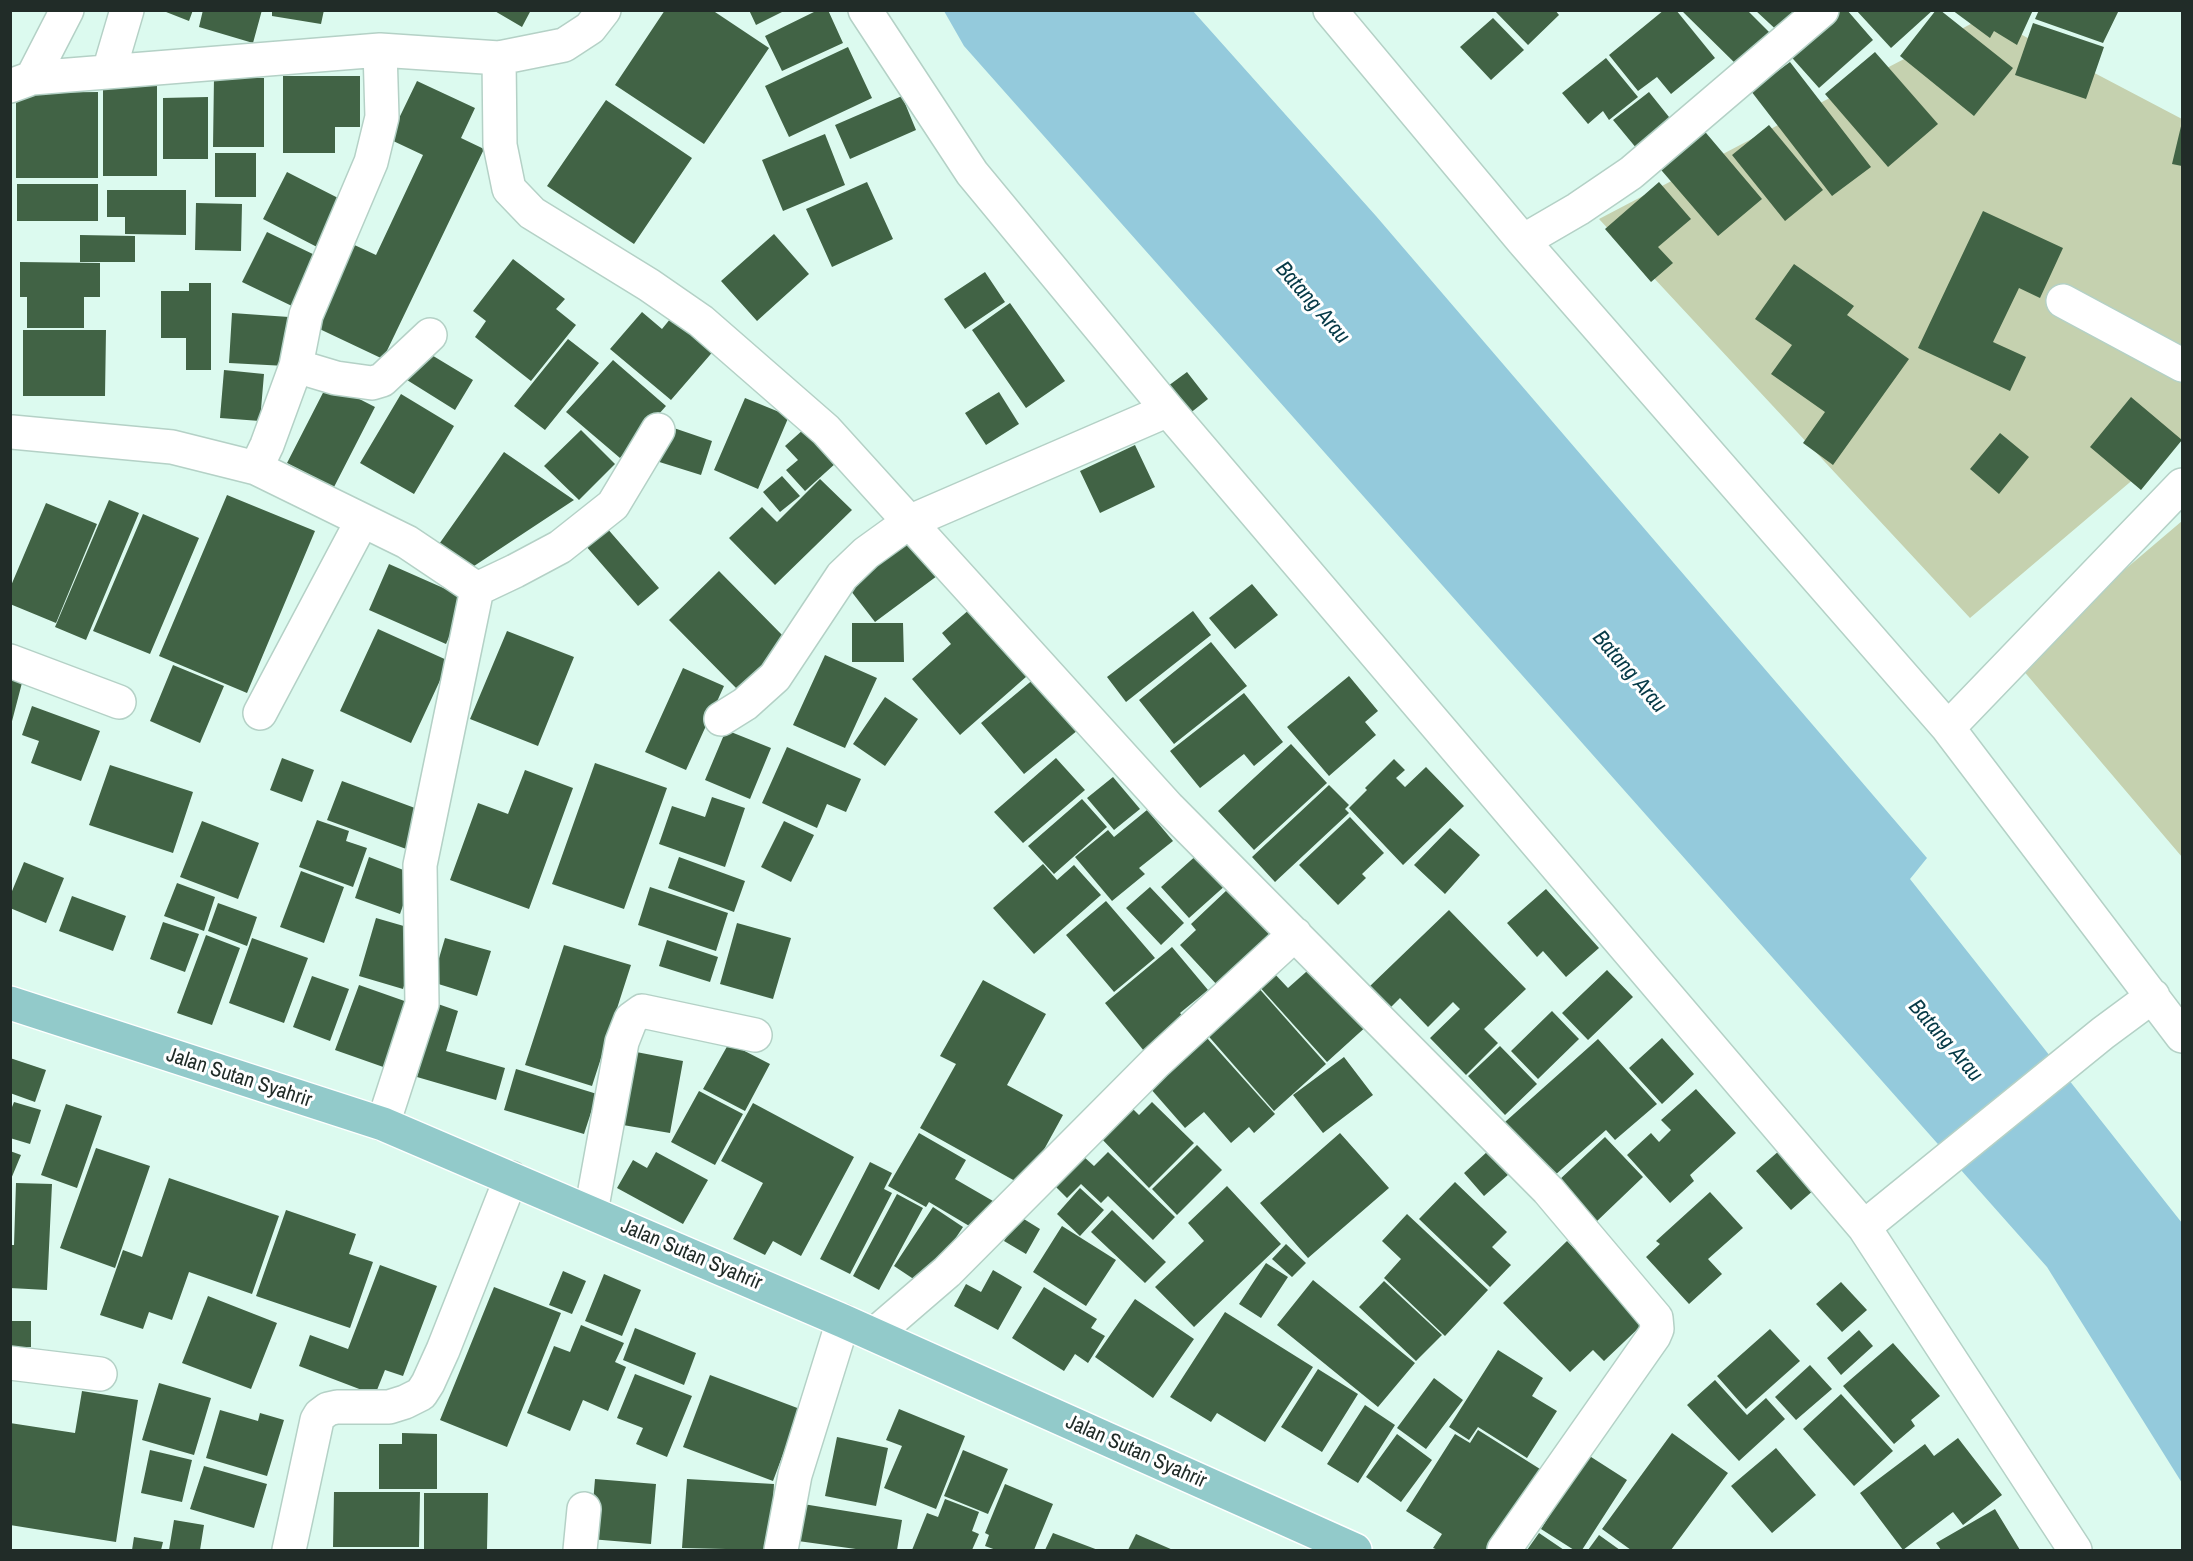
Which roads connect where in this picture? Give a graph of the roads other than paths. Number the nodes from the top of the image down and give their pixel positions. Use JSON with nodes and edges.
{"nodes":[{"id":1,"x":67,"y":10,"type":"edge"},
{"id":2,"x":127,"y":10,"type":"edge"},
{"id":3,"x":604,"y":10,"type":"edge"},
{"id":4,"x":865,"y":10,"type":"edge"},
{"id":5,"x":1330,"y":10,"type":"edge"},
{"id":6,"x":1822,"y":10,"type":"edge"},
{"id":7,"x":380,"y":50,"type":"junction"},
{"id":8,"x":499,"y":58,"type":"junction"},
{"id":9,"x":109,"y":71,"type":"junction"},
{"id":10,"x":21,"y":82,"type":"edge"},
{"id":11,"x":1523,"y":241,"type":"junction"},
{"id":12,"x":2062,"y":302,"type":"dead end"},
{"id":13,"x":430,"y":335,"type":"dead end"},
{"id":14,"x":2182,"y":365,"type":"edge"},
{"id":15,"x":296,"y":366,"type":"junction"},
{"id":16,"x":1168,"y":410,"type":"junction"},
{"id":17,"x":11,"y":425,"type":"edge"},
{"id":18,"x":658,"y":430,"type":"dead end"},
{"id":19,"x":256,"y":468,"type":"junction"},
{"id":20,"x":2182,"y":485,"type":"edge"},
{"id":21,"x":362,"y":521,"type":"junction"},
{"id":22,"x":909,"y":522,"type":"junction"},
{"id":23,"x":477,"y":589,"type":"junction"},
{"id":24,"x":10,"y":661,"type":"edge"},
{"id":25,"x":119,"y":702,"type":"dead end"},
{"id":26,"x":260,"y":713,"type":"dead end"},
{"id":27,"x":721,"y":719,"type":"dead end"},
{"id":28,"x":1948,"y":728,"type":"junction"},
{"id":29,"x":1295,"y":934,"type":"junction"},
{"id":30,"x":2153,"y":996,"type":"junction"},
{"id":31,"x":10,"y":1003,"type":"edge"},
{"id":32,"x":755,"y":1035,"type":"dead end"},
{"id":33,"x":2182,"y":1036,"type":"edge"},
{"id":34,"x":383,"y":1124,"type":"junction"},
{"id":35,"x":511,"y":1178,"type":"junction"},
{"id":36,"x":591,"y":1212,"type":"junction"},
{"id":37,"x":1864,"y":1227,"type":"junction"},
{"id":38,"x":843,"y":1321,"type":"junction"},
{"id":39,"x":874,"y":1334,"type":"junction"},
{"id":40,"x":10,"y":1363,"type":"edge"},
{"id":41,"x":100,"y":1374,"type":"dead end"},
{"id":42,"x":584,"y":1509,"type":"dead end"},
{"id":43,"x":289,"y":1551,"type":"edge"},
{"id":44,"x":580,"y":1551,"type":"edge"},
{"id":45,"x":781,"y":1551,"type":"edge"},
{"id":46,"x":1355,"y":1551,"type":"edge"},
{"id":47,"x":1504,"y":1551,"type":"edge"},
{"id":48,"x":2075,"y":1551,"type":"edge"}],
"edges":[{"from":1,"to":10,"type":"street"},
{"from":2,"to":9,"type":"street"},
{"from":3,"to":8,"type":"street"},
{"from":4,"to":16,"type":"street"},
{"from":5,"to":11,"type":"street"},
{"from":6,"to":11,"type":"street"},
{"from":7,"to":8,"type":"street"},
{"from":7,"to":9,"type":"street"},
{"from":7,"to":15,"type":"street"},
{"from":8,"to":22,"type":"street"},
{"from":9,"to":10,"type":"street"},
{"from":11,"to":28,"type":"street"},
{"from":12,"to":14,"type":"street"},
{"from":13,"to":15,"type":"street"},
{"from":15,"to":19,"type":"street"},
{"from":16,"to":22,"type":"street"},
{"from":16,"to":37,"type":"street"},
{"from":17,"to":19,"type":"street"},
{"from":18,"to":23,"type":"street"},
{"from":19,"to":21,"type":"street"},
{"from":20,"to":28,"type":"street"},
{"from":21,"to":23,"type":"street"},
{"from":21,"to":26,"type":"street"},
{"from":22,"to":27,"type":"street"},
{"from":22,"to":29,"type":"street"},
{"from":23,"to":34,"type":"street"},
{"from":24,"to":25,"type":"street"},
{"from":28,"to":30,"type":"street"},
{"from":29,"to":39,"type":"street"},
{"from":29,"to":47,"type":"street"},
{"from":30,"to":33,"type":"street"},
{"from":30,"to":37,"type":"street"},
{"from":31,"to":34,"type":"main road","name":"Jalan Sutan Syahrir"},
{"from":32,"to":36,"type":"street"},
{"from":34,"to":35,"type":"main road","name":"Jalan Sutan Syahrir"},
{"from":35,"to":36,"type":"main road","name":"Jalan Sutan Syahrir"},
{"from":35,"to":43,"type":"street"},
{"from":36,"to":38,"type":"main road","name":"Jalan Sutan Syahrir"},
{"from":37,"to":48,"type":"street"},
{"from":38,"to":39,"type":"main road","name":"Jalan Sutan Syahrir"},
{"from":38,"to":45,"type":"street"},
{"from":39,"to":46,"type":"main road","name":"Jalan Sutan Syahrir"},
{"from":40,"to":41,"type":"street"},
{"from":42,"to":44,"type":"street"}]}
